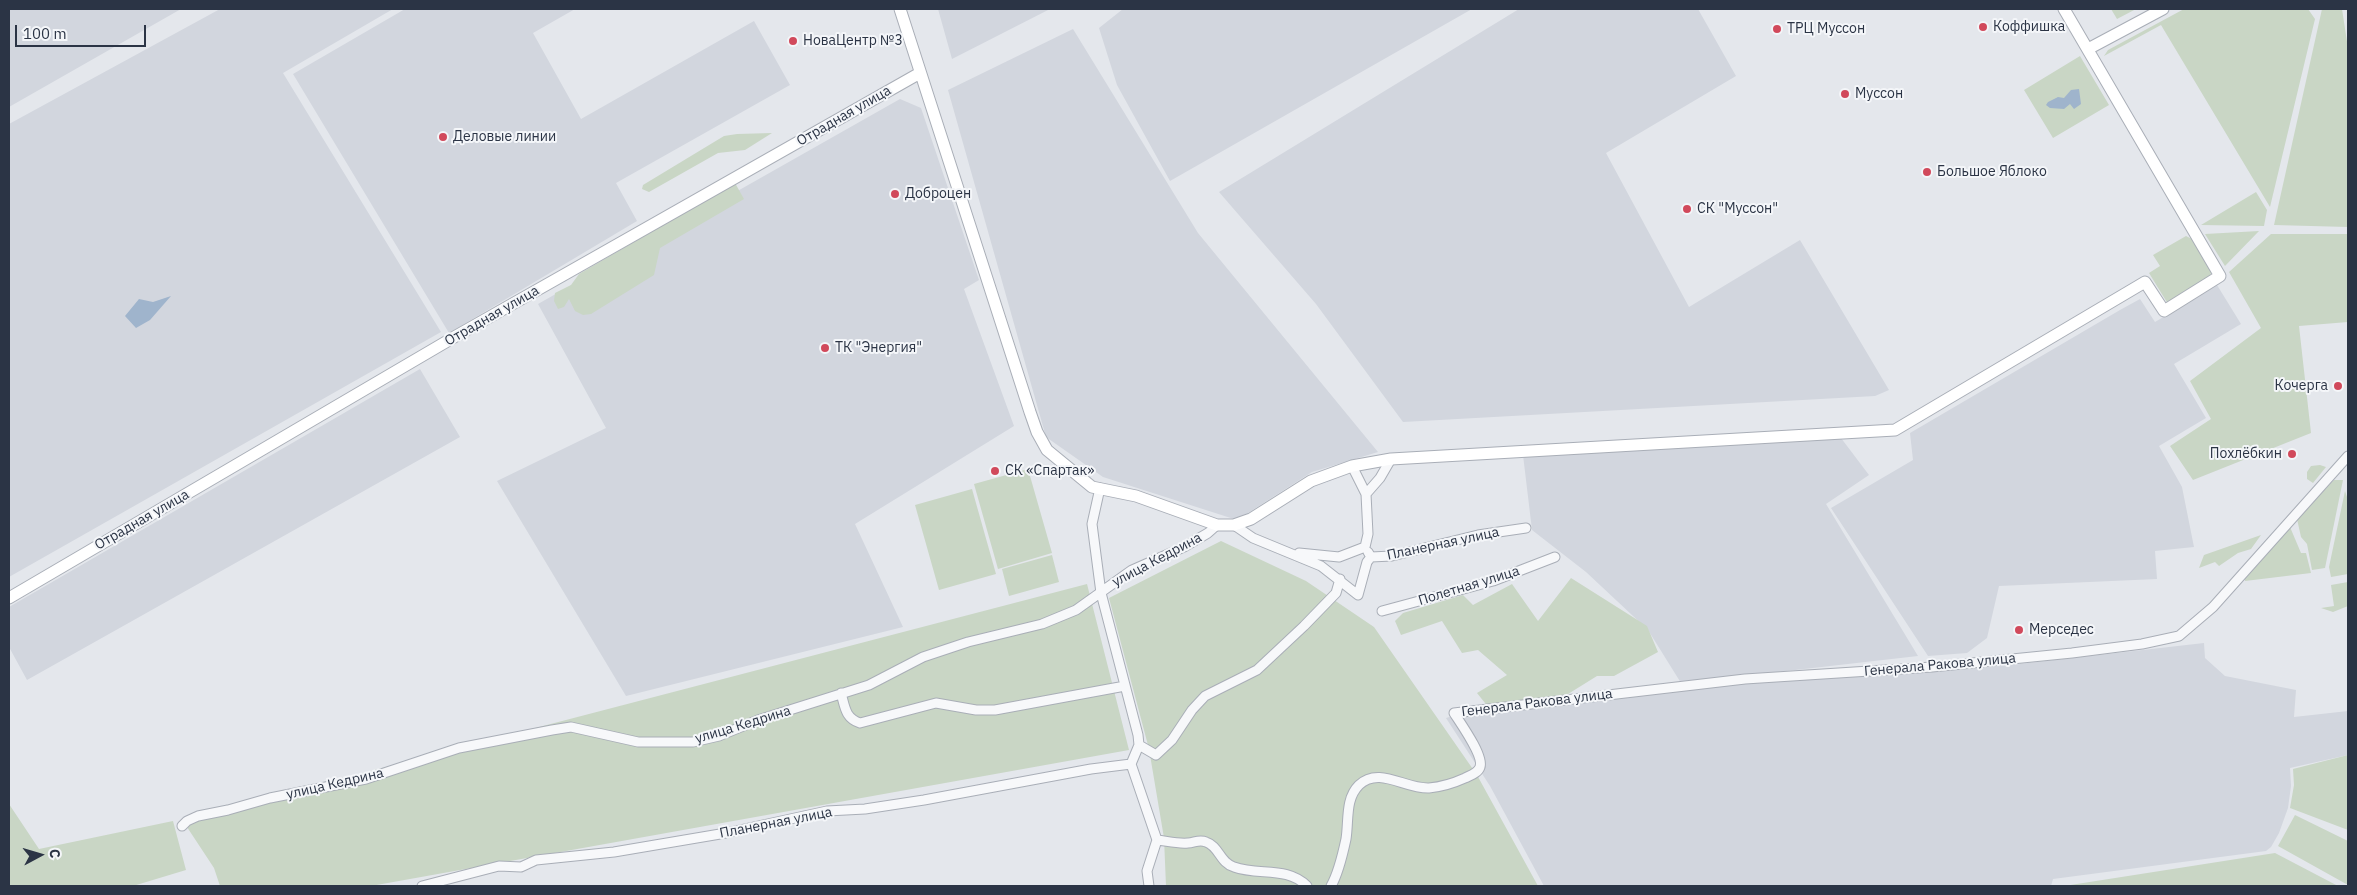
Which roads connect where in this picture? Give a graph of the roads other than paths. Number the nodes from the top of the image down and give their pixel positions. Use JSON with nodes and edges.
{"nodes":[{"id":1,"x":900,"y":9,"type":"edge"},
{"id":2,"x":2064,"y":9,"type":"edge"},
{"id":3,"x":2163,"y":9,"type":"edge"},
{"id":4,"x":2088,"y":49,"type":"junction"},
{"id":5,"x":920,"y":73,"type":"junction"},
{"id":6,"x":2348,"y":456,"type":"edge"},
{"id":7,"x":1391,"y":459,"type":"junction"},
{"id":8,"x":1352,"y":466,"type":"junction"},
{"id":9,"x":1100,"y":488,"type":"junction"},
{"id":10,"x":1366,"y":494,"type":"junction"},
{"id":11,"x":1234,"y":524,"type":"junction"},
{"id":12,"x":1217,"y":525,"type":"junction"},
{"id":13,"x":1526,"y":528,"type":"dead end"},
{"id":14,"x":1365,"y":547,"type":"junction"},
{"id":15,"x":1289,"y":552,"type":"junction"},
{"id":16,"x":1371,"y":557,"type":"junction"},
{"id":17,"x":1554,"y":557,"type":"dead end"},
{"id":18,"x":1340,"y":579,"type":"junction"},
{"id":19,"x":1100,"y":593,"type":"junction"},
{"id":20,"x":9,"y":598,"type":"edge"},
{"id":21,"x":1382,"y":611,"type":"dead end"},
{"id":22,"x":1125,"y":686,"type":"junction"},
{"id":23,"x":841,"y":693,"type":"junction"},
{"id":24,"x":1139,"y":745,"type":"junction"},
{"id":25,"x":1132,"y":764,"type":"junction"},
{"id":26,"x":182,"y":826,"type":"dead end"},
{"id":27,"x":1156,"y":840,"type":"junction"},
{"id":28,"x":1331,"y":885,"type":"edge"},
{"id":29,"x":422,"y":886,"type":"edge"},
{"id":30,"x":1149,"y":886,"type":"edge"},
{"id":31,"x":1307,"y":886,"type":"edge"},
{"id":32,"x":1342,"y":886,"type":"edge"}],
"edges":[{"from":1,"to":5,"type":"street"},
{"from":2,"to":4,"type":"street"},
{"from":3,"to":4,"type":"street"},
{"from":4,"to":7,"type":"street"},
{"from":5,"to":9,"type":"street"},
{"from":5,"to":20,"type":"street","name":"Отрадная улица"},
{"from":6,"to":28,"type":"street","name":"Генерала Ракова улица"},
{"from":7,"to":8,"type":"street"},
{"from":7,"to":10,"type":"street"},
{"from":8,"to":10,"type":"street"},
{"from":8,"to":11,"type":"street"},
{"from":9,"to":12,"type":"street"},
{"from":9,"to":19,"type":"street"},
{"from":10,"to":14,"type":"street"},
{"from":11,"to":12,"type":"street"},
{"from":11,"to":15,"type":"street"},
{"from":12,"to":19,"type":"street","name":"улица Кедрина"},
{"from":13,"to":16,"type":"street","name":"Планерная улица"},
{"from":14,"to":15,"type":"street"},
{"from":14,"to":16,"type":"street","name":"Планерная улица"},
{"from":15,"to":18,"type":"street"},
{"from":16,"to":18,"type":"street"},
{"from":17,"to":21,"type":"street","name":"Полетная улица"},
{"from":18,"to":24,"type":"street"},
{"from":19,"to":22,"type":"street"},
{"from":19,"to":23,"type":"street","name":"улица Кедрина"},
{"from":22,"to":23,"type":"street"},
{"from":22,"to":24,"type":"street"},
{"from":23,"to":26,"type":"street","name":"улица Кедрина"},
{"from":24,"to":25,"type":"street"},
{"from":25,"to":27,"type":"street"},
{"from":25,"to":29,"type":"street","name":"Планерная улица"},
{"from":27,"to":30,"type":"street"},
{"from":27,"to":31,"type":"street"},
{"from":28,"to":32,"type":"street"}]}
